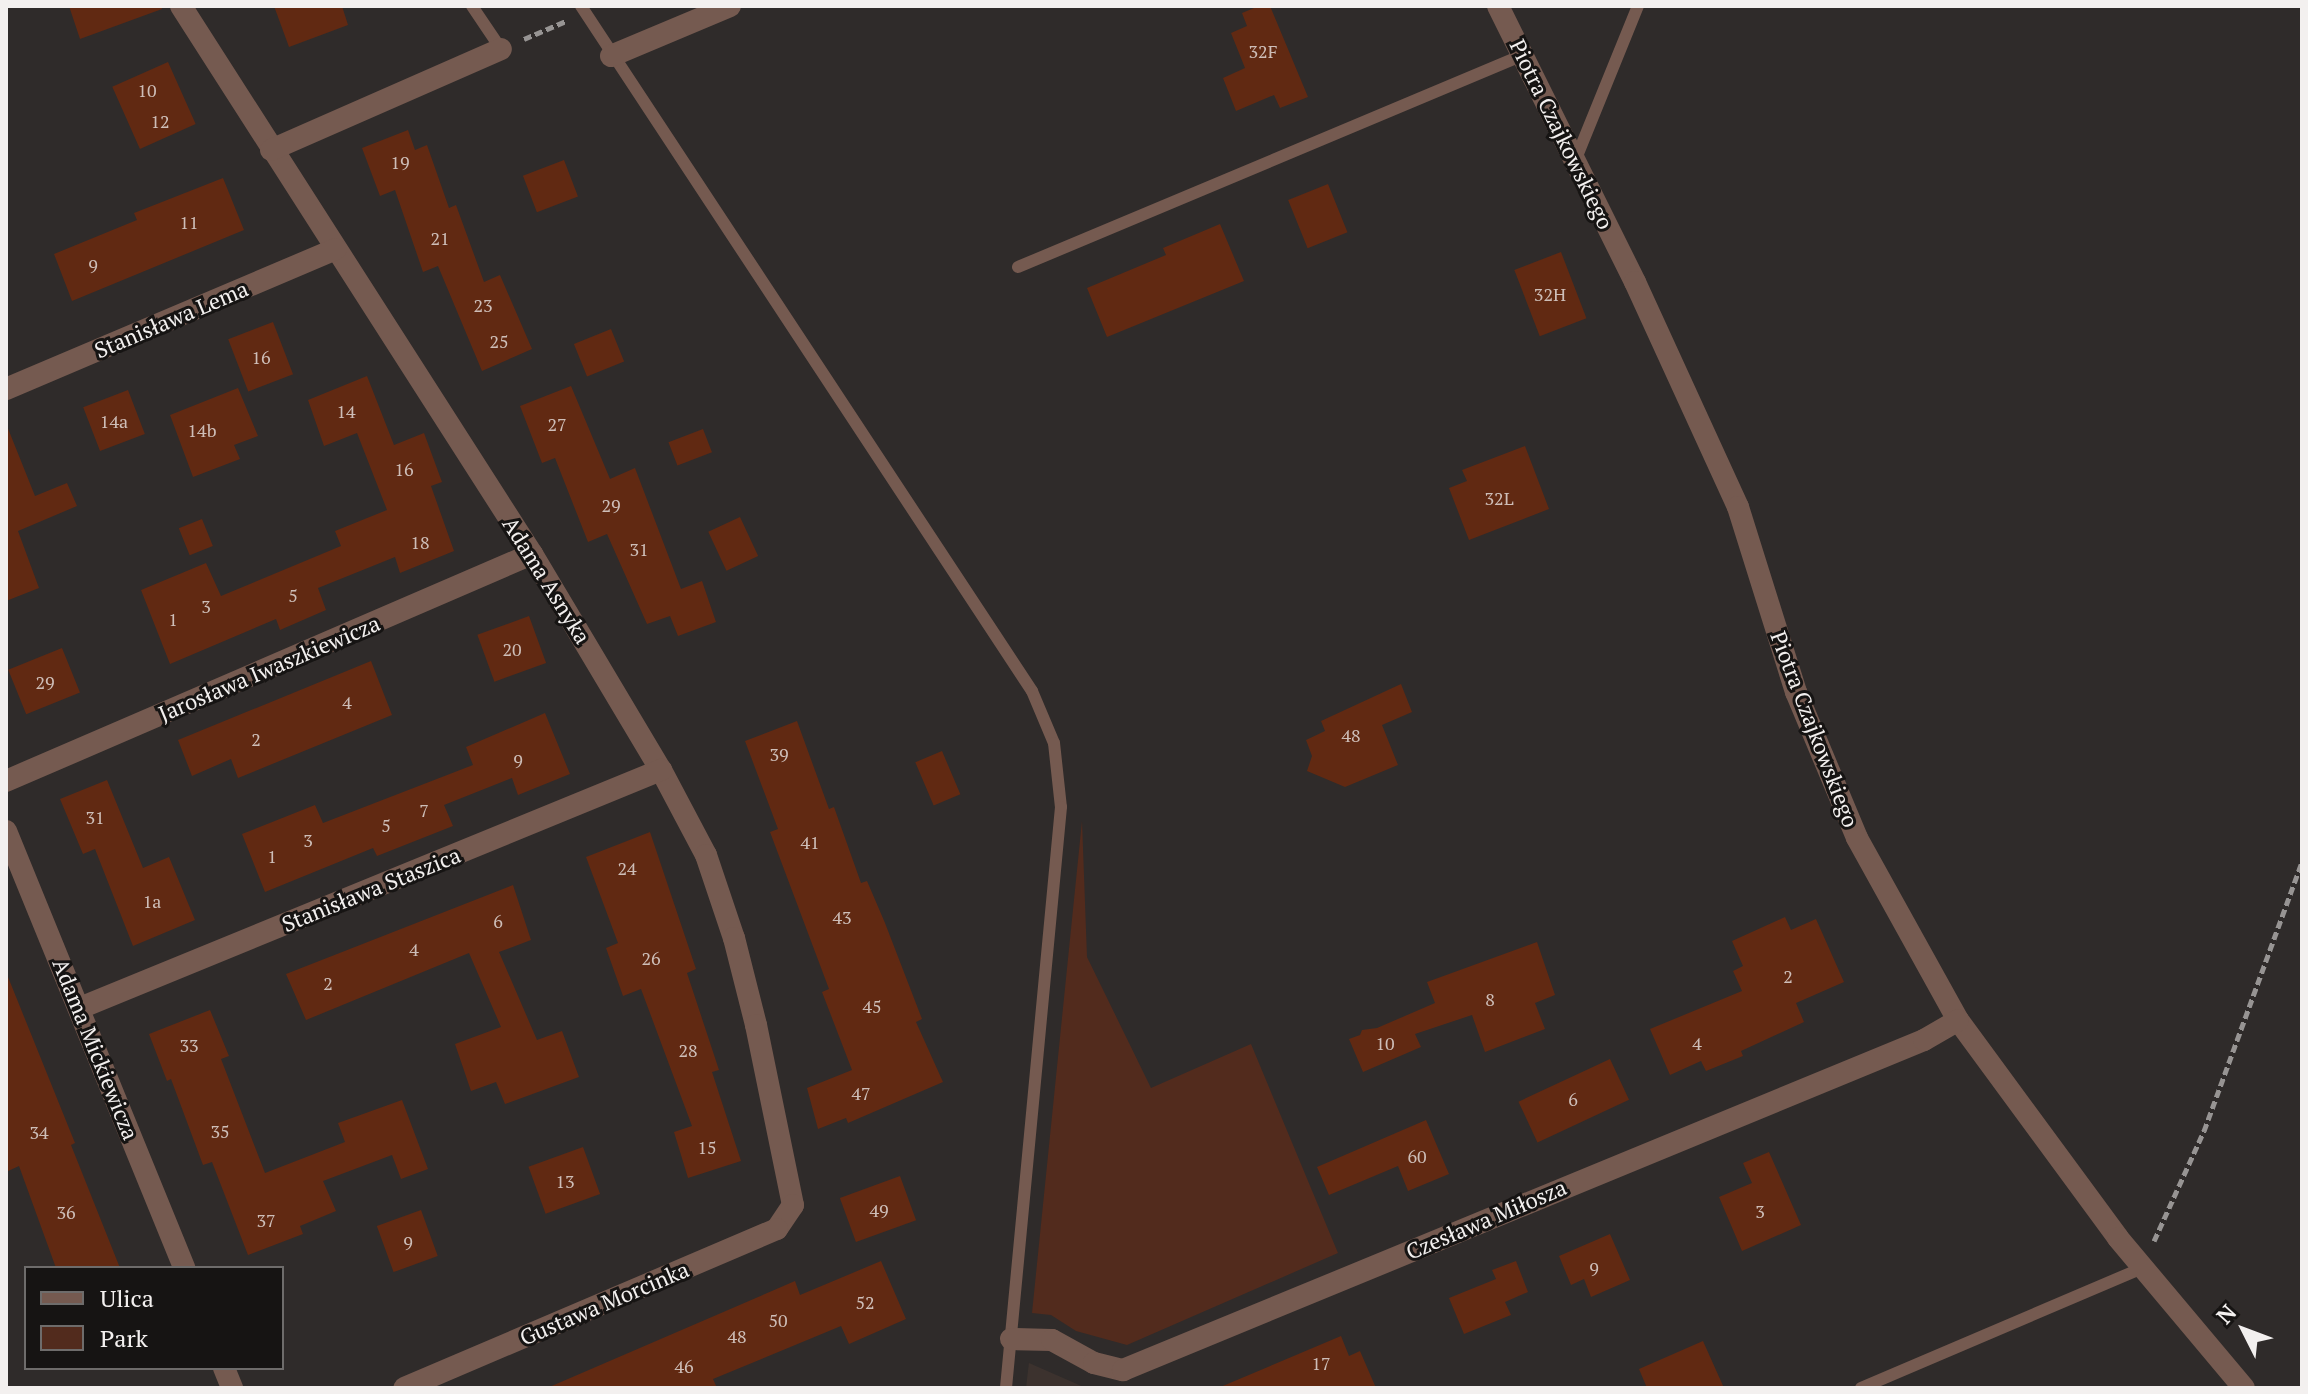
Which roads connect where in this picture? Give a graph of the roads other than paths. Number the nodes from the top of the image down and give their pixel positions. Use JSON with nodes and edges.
{"nodes":[{"id":1,"x":181,"y":6,"type":"edge"},
{"id":2,"x":472,"y":6,"type":"edge"},
{"id":3,"x":730,"y":6,"type":"edge"},
{"id":4,"x":1498,"y":6,"type":"edge"},
{"id":5,"x":1638,"y":6,"type":"edge"},
{"id":6,"x":583,"y":9,"type":"edge"},
{"id":7,"x":501,"y":49,"type":"joint"},
{"id":8,"x":1523,"y":55,"type":"junction"},
{"id":9,"x":611,"y":56,"type":"junction"},
{"id":10,"x":271,"y":150,"type":"junction"},
{"id":11,"x":1575,"y":161,"type":"junction"},
{"id":12,"x":336,"y":249,"type":"junction"},
{"id":13,"x":1018,"y":267,"type":"dead end"},
{"id":14,"x":6,"y":389,"type":"edge"},
{"id":15,"x":532,"y":554,"type":"junction"},
{"id":16,"x":661,"y":770,"type":"junction"},
{"id":17,"x":6,"y":781,"type":"edge"},
{"id":18,"x":6,"y":831,"type":"edge"},
{"id":19,"x":80,"y":1008,"type":"junction"},
{"id":20,"x":1958,"y":1020,"type":"junction"},
{"id":21,"x":793,"y":1205,"type":"joint"},
{"id":22,"x":183,"y":1266,"type":"edge"},
{"id":23,"x":2142,"y":1268,"type":"junction"},
{"id":24,"x":1011,"y":1339,"type":"junction"},
{"id":25,"x":404,"y":1388,"type":"edge"},
{"id":26,"x":1006,"y":1388,"type":"edge"},
{"id":27,"x":1861,"y":1388,"type":"edge"},
{"id":28,"x":2244,"y":1388,"type":"edge"}],
"edges":[{"from":1,"to":10,"type":"street","name":"Adama Asnyka"},
{"from":2,"to":7,"type":"lane"},
{"from":3,"to":9,"type":"street"},
{"from":4,"to":8,"type":"street","name":"Piotra Czajkowskiego"},
{"from":5,"to":11,"type":"lane"},
{"from":6,"to":9,"type":"lane"},
{"from":7,"to":10,"type":"street"},
{"from":8,"to":11,"type":"street","name":"Piotra Czajkowskiego"},
{"from":8,"to":13,"type":"lane"},
{"from":9,"to":24,"type":"lane"},
{"from":10,"to":12,"type":"street","name":"Adama Asnyka"},
{"from":11,"to":20,"type":"street","name":"Piotra Czajkowskiego"},
{"from":12,"to":14,"type":"street","name":"Stanisława Lema"},
{"from":12,"to":15,"type":"street","name":"Adama Asnyka"},
{"from":15,"to":16,"type":"street","name":"Adama Asnyka"},
{"from":15,"to":17,"type":"street","name":"Jarosława Iwaszkiewicza"},
{"from":16,"to":19,"type":"street","name":"Stanisława Staszica"},
{"from":16,"to":21,"type":"street","name":"Adama Asnyka"},
{"from":18,"to":19,"type":"street","name":"Adama Mickiewicza"},
{"from":19,"to":22,"type":"street","name":"Adama Mickiewicza"},
{"from":20,"to":23,"type":"street","name":"Piotra Czajkowskiego"},
{"from":20,"to":24,"type":"street","name":"Czesława Miłosza"},
{"from":21,"to":25,"type":"street","name":"Gustawa Morcinka"},
{"from":23,"to":27,"type":"lane"},
{"from":23,"to":28,"type":"street","name":"Piotra Czajkowskiego"},
{"from":24,"to":26,"type":"lane"}]}
